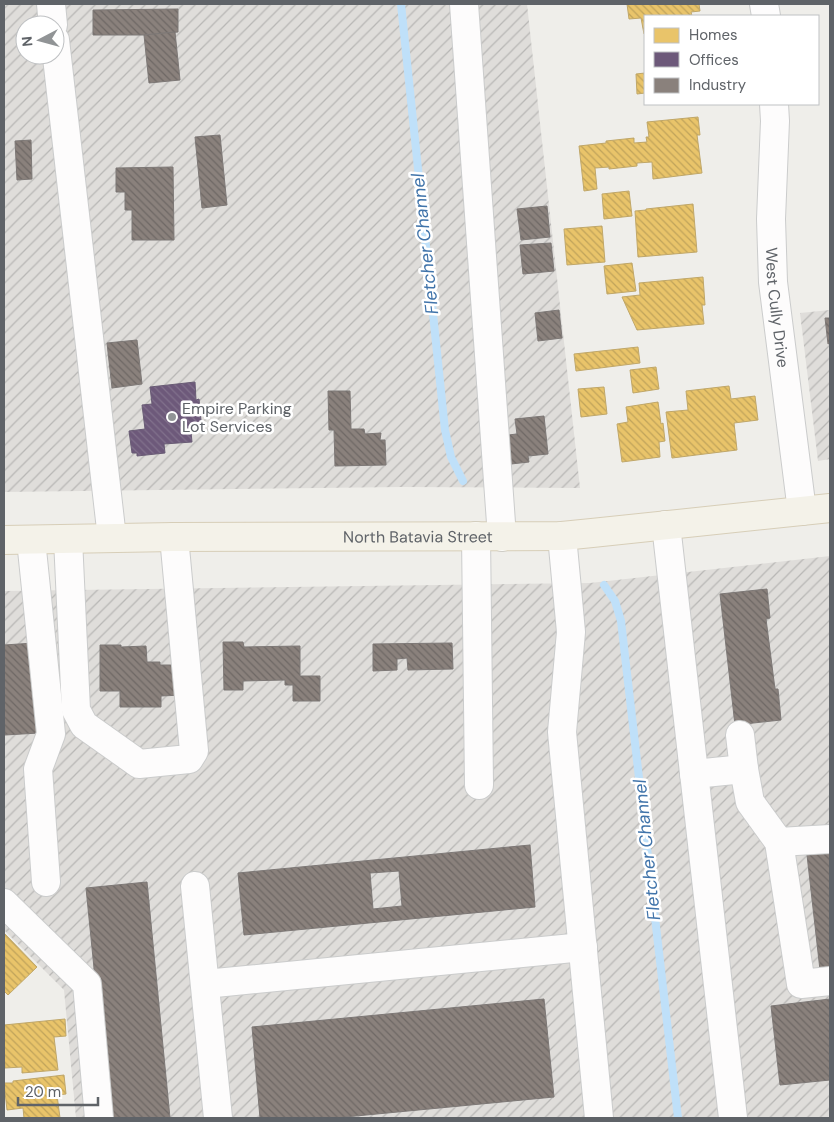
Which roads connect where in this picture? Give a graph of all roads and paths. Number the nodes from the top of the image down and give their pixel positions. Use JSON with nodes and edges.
{"nodes":[{"id":1,"x":464,"y":4,"type":"edge"},
{"id":2,"x":58,"y":65,"type":"edge"},
{"id":3,"x":774,"y":105,"type":"edge"},
{"id":4,"x":830,"y":508,"type":"edge"},
{"id":5,"x":802,"y":511,"type":"junction"},
{"id":6,"x":666,"y":525,"type":"junction"},
{"id":7,"x":489,"y":536,"type":"junction"},
{"id":8,"x":562,"y":536,"type":"junction"},
{"id":9,"x":174,"y":537,"type":"junction"},
{"id":10,"x":112,"y":538,"type":"junction"},
{"id":11,"x":68,"y":539,"type":"junction"},
{"id":12,"x":4,"y":540,"type":"edge"},
{"id":13,"x":31,"y":540,"type":"junction"},
{"id":14,"x":740,"y":735,"type":"dead end"},
{"id":15,"x":744,"y":769,"type":"junction"},
{"id":16,"x":694,"y":774,"type":"junction"},
{"id":17,"x":479,"y":785,"type":"dead end"},
{"id":18,"x":830,"y":839,"type":"edge"},
{"id":19,"x":779,"y":842,"type":"junction"},
{"id":20,"x":46,"y":882,"type":"dead end"},
{"id":21,"x":195,"y":886,"type":"dead end"},
{"id":22,"x":4,"y":903,"type":"edge"},
{"id":23,"x":583,"y":947,"type":"junction"},
{"id":24,"x":830,"y":981,"type":"edge"},
{"id":25,"x":205,"y":984,"type":"junction"},
{"id":26,"x":99,"y":1118,"type":"edge"},
{"id":27,"x":218,"y":1118,"type":"edge"},
{"id":28,"x":599,"y":1118,"type":"edge"},
{"id":29,"x":733,"y":1118,"type":"edge"}],
"edges":[{"from":1,"to":7,"type":"street"},
{"from":2,"to":10,"type":"street"},
{"from":3,"to":5,"type":"street","name":"West Cully Drive"},
{"from":4,"to":5,"type":"main road","name":"North Batavia Street"},
{"from":5,"to":6,"type":"main road","name":"North Batavia Street"},
{"from":6,"to":8,"type":"main road","name":"North Batavia Street"},
{"from":6,"to":16,"type":"street"},
{"from":7,"to":8,"type":"main road","name":"North Batavia Street"},
{"from":7,"to":9,"type":"main road","name":"North Batavia Street"},
{"from":7,"to":17,"type":"street"},
{"from":8,"to":23,"type":"street"},
{"from":9,"to":10,"type":"main road","name":"North Batavia Street"},
{"from":9,"to":11,"type":"street"},
{"from":10,"to":11,"type":"main road","name":"North Batavia Street"},
{"from":11,"to":13,"type":"main road","name":"North Batavia Street"},
{"from":12,"to":13,"type":"main road","name":"North Batavia Street"},
{"from":13,"to":20,"type":"street"},
{"from":14,"to":15,"type":"street"},
{"from":15,"to":16,"type":"street"},
{"from":15,"to":19,"type":"street"},
{"from":16,"to":29,"type":"street"},
{"from":18,"to":19,"type":"street"},
{"from":19,"to":24,"type":"street"},
{"from":21,"to":25,"type":"street"},
{"from":22,"to":26,"type":"street"},
{"from":23,"to":25,"type":"street"},
{"from":23,"to":28,"type":"street"},
{"from":25,"to":27,"type":"street"}]}
